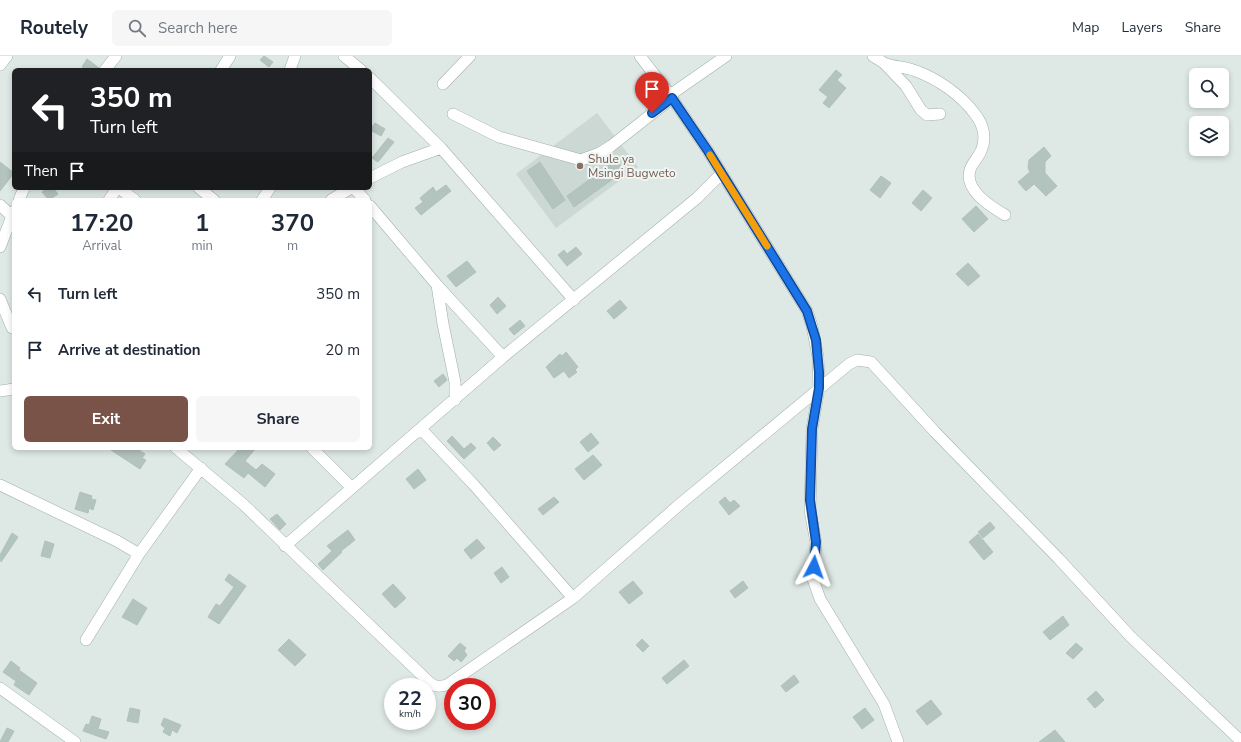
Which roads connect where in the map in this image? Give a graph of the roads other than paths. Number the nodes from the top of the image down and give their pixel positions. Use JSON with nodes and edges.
{"nodes":[{"id":1,"x":8,"y":56,"type":"edge"},
{"id":2,"x":116,"y":56,"type":"edge"},
{"id":3,"x":230,"y":56,"type":"edge"},
{"id":4,"x":295,"y":56,"type":"edge"},
{"id":5,"x":344,"y":56,"type":"edge"},
{"id":6,"x":470,"y":56,"type":"edge"},
{"id":7,"x":640,"y":56,"type":"edge"},
{"id":8,"x":726,"y":56,"type":"edge"},
{"id":9,"x":873,"y":56,"type":"edge"},
{"id":10,"x":885,"y":64,"type":"junction"},
{"id":11,"x":0,"y":65,"type":"edge"},
{"id":12,"x":356,"y":65,"type":"edge"},
{"id":13,"x":107,"y":68,"type":"edge"},
{"id":14,"x":222,"y":68,"type":"edge"},
{"id":15,"x":291,"y":68,"type":"edge"},
{"id":16,"x":372,"y":80,"type":"edge"},
{"id":17,"x":443,"y":84,"type":"dead end"},
{"id":18,"x":671,"y":96,"type":"junction"},
{"id":19,"x":453,"y":114,"type":"dead end"},
{"id":20,"x":940,"y":114,"type":"dead end"},
{"id":21,"x":441,"y":148,"type":"junction"},
{"id":22,"x":722,"y":173,"type":"junction"},
{"id":23,"x":372,"y":177,"type":"edge"},
{"id":24,"x":121,"y":190,"type":"edge"},
{"id":25,"x":204,"y":190,"type":"edge"},
{"id":26,"x":349,"y":190,"type":"edge"},
{"id":27,"x":355,"y":190,"type":"edge"},
{"id":28,"x":132,"y":198,"type":"edge"},
{"id":29,"x":212,"y":198,"type":"edge"},
{"id":30,"x":335,"y":198,"type":"edge"},
{"id":31,"x":362,"y":198,"type":"edge"},
{"id":32,"x":0,"y":205,"type":"edge"},
{"id":33,"x":372,"y":208,"type":"edge"},
{"id":34,"x":12,"y":214,"type":"edge"},
{"id":35,"x":1005,"y":215,"type":"dead end"},
{"id":36,"x":12,"y":217,"type":"edge"},
{"id":37,"x":0,"y":247,"type":"edge"},
{"id":38,"x":437,"y":285,"type":"junction"},
{"id":39,"x":0,"y":299,"type":"edge"},
{"id":40,"x":574,"y":300,"type":"junction"},
{"id":41,"x":0,"y":316,"type":"edge"},
{"id":42,"x":12,"y":327,"type":"edge"},
{"id":43,"x":12,"y":328,"type":"edge"},
{"id":44,"x":503,"y":357,"type":"junction"},
{"id":45,"x":819,"y":388,"type":"junction"},
{"id":46,"x":12,"y":389,"type":"edge"},
{"id":47,"x":0,"y":391,"type":"edge"},
{"id":48,"x":455,"y":400,"type":"junction"},
{"id":49,"x":421,"y":430,"type":"junction"},
{"id":50,"x":178,"y":450,"type":"edge"},
{"id":51,"x":314,"y":450,"type":"edge"},
{"id":52,"x":201,"y":468,"type":"junction"},
{"id":53,"x":0,"y":485,"type":"edge"},
{"id":54,"x":351,"y":487,"type":"junction"},
{"id":55,"x":285,"y":546,"type":"junction"},
{"id":56,"x":139,"y":554,"type":"junction"},
{"id":57,"x":573,"y":598,"type":"junction"},
{"id":58,"x":86,"y":640,"type":"dead end"},
{"id":59,"x":0,"y":688,"type":"edge"},
{"id":60,"x":1241,"y":741,"type":"edge"},
{"id":61,"x":75,"y":742,"type":"edge"},
{"id":62,"x":898,"y":742,"type":"edge"}],
"edges":[{"from":1,"to":11,"type":"street"},
{"from":2,"to":13,"type":"street"},
{"from":3,"to":14,"type":"street"},
{"from":4,"to":15,"type":"street"},
{"from":5,"to":12,"type":"street"},
{"from":6,"to":17,"type":"street"},
{"from":7,"to":18,"type":"street"},
{"from":8,"to":18,"type":"street"},
{"from":9,"to":10,"type":"street"},
{"from":10,"to":20,"type":"street"},
{"from":10,"to":35,"type":"street"},
{"from":16,"to":21,"type":"street"},
{"from":18,"to":19,"type":"street"},
{"from":18,"to":22,"type":"street"},
{"from":21,"to":23,"type":"street"},
{"from":21,"to":40,"type":"street"},
{"from":22,"to":40,"type":"street"},
{"from":22,"to":45,"type":"street"},
{"from":24,"to":28,"type":"street"},
{"from":25,"to":29,"type":"street"},
{"from":26,"to":30,"type":"street"},
{"from":27,"to":31,"type":"street"},
{"from":32,"to":34,"type":"street"},
{"from":33,"to":38,"type":"street"},
{"from":36,"to":37,"type":"street"},
{"from":38,"to":44,"type":"street"},
{"from":38,"to":48,"type":"street"},
{"from":39,"to":42,"type":"street"},
{"from":40,"to":44,"type":"street"},
{"from":41,"to":43,"type":"street"},
{"from":44,"to":48,"type":"street"},
{"from":45,"to":57,"type":"street"},
{"from":45,"to":60,"type":"street"},
{"from":45,"to":62,"type":"street"},
{"from":46,"to":47,"type":"street"},
{"from":48,"to":49,"type":"street"},
{"from":49,"to":54,"type":"street"},
{"from":49,"to":57,"type":"street"},
{"from":50,"to":52,"type":"street"},
{"from":51,"to":54,"type":"street"},
{"from":52,"to":55,"type":"street"},
{"from":52,"to":56,"type":"street"},
{"from":53,"to":56,"type":"street"},
{"from":54,"to":55,"type":"street"},
{"from":55,"to":57,"type":"street"},
{"from":56,"to":58,"type":"street"},
{"from":59,"to":61,"type":"street"}]}
